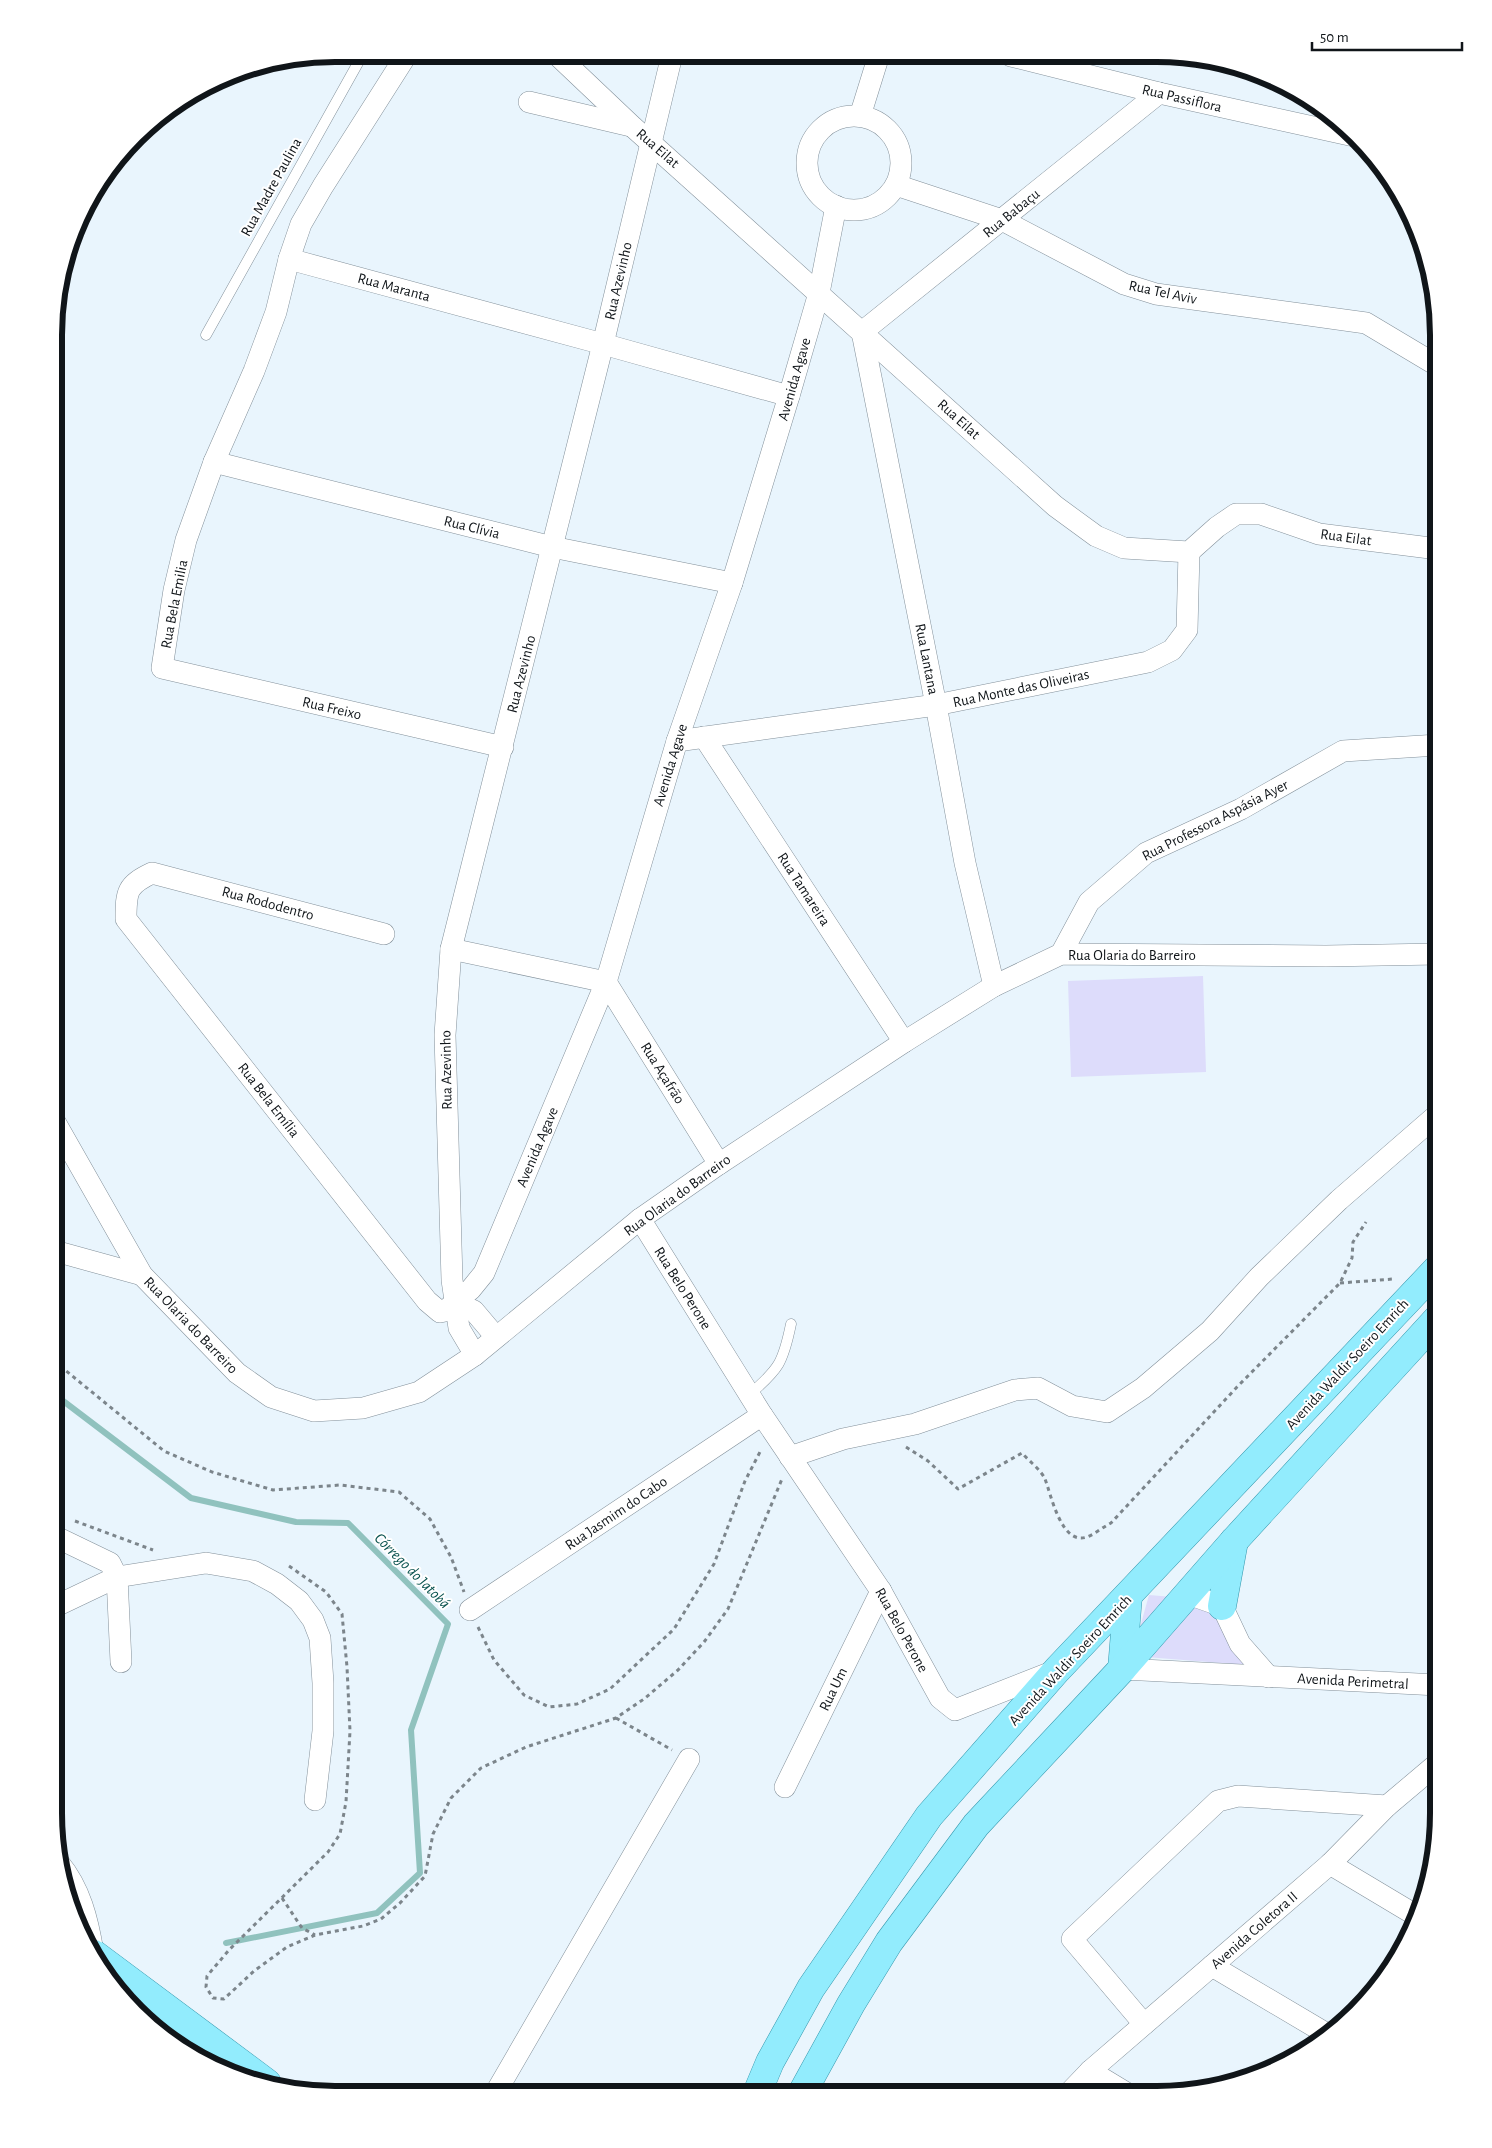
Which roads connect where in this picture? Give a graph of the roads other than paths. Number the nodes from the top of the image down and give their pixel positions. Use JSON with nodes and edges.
{"nodes":[{"id":1,"x":357,"y":63,"type":"edge"},
{"id":2,"x":401,"y":63,"type":"edge"},
{"id":3,"x":565,"y":63,"type":"edge"},
{"id":4,"x":670,"y":63,"type":"edge"},
{"id":5,"x":877,"y":63,"type":"edge"},
{"id":6,"x":1039,"y":63,"type":"edge"},
{"id":7,"x":1159,"y":93,"type":"junction"},
{"id":8,"x":529,"y":102,"type":"dead end"},
{"id":9,"x":860,"y":116,"type":"junction"},
{"id":10,"x":633,"y":127,"type":"junction"},
{"id":11,"x":1339,"y":133,"type":"edge"},
{"id":12,"x":650,"y":140,"type":"junction"},
{"id":13,"x":896,"y":185,"type":"junction"},
{"id":14,"x":836,"y":206,"type":"junction"},
{"id":15,"x":1002,"y":220,"type":"junction"},
{"id":16,"x":289,"y":259,"type":"junction"},
{"id":17,"x":819,"y":293,"type":"junction"},
{"id":18,"x":862,"y":332,"type":"junction"},
{"id":19,"x":206,"y":335,"type":"dead end"},
{"id":20,"x":603,"y":344,"type":"junction"},
{"id":21,"x":1430,"y":361,"type":"edge"},
{"id":22,"x":789,"y":396,"type":"junction"},
{"id":23,"x":214,"y":462,"type":"junction"},
{"id":24,"x":552,"y":547,"type":"junction"},
{"id":25,"x":1430,"y":547,"type":"edge"},
{"id":26,"x":1189,"y":552,"type":"junction"},
{"id":27,"x":732,"y":583,"type":"junction"},
{"id":28,"x":162,"y":668,"type":"joint"},
{"id":29,"x":936,"y":705,"type":"junction"},
{"id":30,"x":704,"y":737,"type":"junction"},
{"id":31,"x":677,"y":741,"type":"junction"},
{"id":32,"x":1430,"y":746,"type":"edge"},
{"id":33,"x":503,"y":747,"type":"junction"},
{"id":34,"x":152,"y":873,"type":"joint"},
{"id":35,"x":384,"y":934,"type":"dead end"},
{"id":36,"x":451,"y":949,"type":"junction"},
{"id":37,"x":1061,"y":954,"type":"junction"},
{"id":38,"x":1430,"y":954,"type":"edge"},
{"id":39,"x":606,"y":982,"type":"junction"},
{"id":40,"x":994,"y":986,"type":"junction"},
{"id":41,"x":904,"y":1042,"type":"junction"},
{"id":42,"x":1430,"y":1121,"type":"edge"},
{"id":43,"x":63,"y":1136,"type":"edge"},
{"id":44,"x":719,"y":1164,"type":"junction"},
{"id":45,"x":640,"y":1219,"type":"junction"},
{"id":46,"x":63,"y":1254,"type":"edge"},
{"id":47,"x":142,"y":1275,"type":"junction"},
{"id":48,"x":1430,"y":1277,"type":"edge"},
{"id":49,"x":454,"y":1302,"type":"junction"},
{"id":50,"x":791,"y":1324,"type":"dead end"},
{"id":51,"x":1430,"y":1327,"type":"edge"},
{"id":52,"x":496,"y":1337,"type":"junction"},
{"id":53,"x":475,"y":1355,"type":"junction"},
{"id":54,"x":749,"y":1395,"type":"junction"},
{"id":55,"x":767,"y":1423,"type":"junction"},
{"id":56,"x":790,"y":1457,"type":"junction"},
{"id":57,"x":63,"y":1540,"type":"edge"},
{"id":58,"x":1234,"y":1541,"type":"junction"},
{"id":59,"x":117,"y":1577,"type":"junction"},
{"id":60,"x":1135,"y":1590,"type":"junction"},
{"id":61,"x":882,"y":1591,"type":"junction"},
{"id":62,"x":1188,"y":1594,"type":"junction"},
{"id":63,"x":63,"y":1603,"type":"edge"},
{"id":64,"x":1222,"y":1606,"type":"junction"},
{"id":65,"x":470,"y":1610,"type":"road end"},
{"id":66,"x":120,"y":1662,"type":"dead end"},
{"id":67,"x":1122,"y":1669,"type":"junction"},
{"id":68,"x":1057,"y":1670,"type":"junction"},
{"id":69,"x":1269,"y":1676,"type":"junction"},
{"id":70,"x":1430,"y":1685,"type":"edge"},
{"id":71,"x":689,"y":1759,"type":"road end"},
{"id":72,"x":1430,"y":1770,"type":"edge"},
{"id":73,"x":784,"y":1788,"type":"dead end"},
{"id":74,"x":315,"y":1800,"type":"dead end"},
{"id":75,"x":1387,"y":1806,"type":"junction"},
{"id":76,"x":1330,"y":1864,"type":"junction"},
{"id":77,"x":71,"y":1878,"type":"edge"},
{"id":78,"x":1411,"y":1912,"type":"edge"},
{"id":79,"x":90,"y":1931,"type":"edge"},
{"id":80,"x":109,"y":1965,"type":"edge"},
{"id":81,"x":1212,"y":1966,"type":"junction"},
{"id":82,"x":1144,"y":2024,"type":"junction"},
{"id":83,"x":1321,"y":2030,"type":"edge"},
{"id":84,"x":1090,"y":2071,"type":"junction"},
{"id":85,"x":253,"y":2072,"type":"edge"},
{"id":86,"x":499,"y":2086,"type":"edge"},
{"id":87,"x":760,"y":2086,"type":"edge"},
{"id":88,"x":806,"y":2086,"type":"edge"},
{"id":89,"x":1076,"y":2086,"type":"edge"},
{"id":90,"x":1115,"y":2086,"type":"edge"}],
"edges":[{"from":1,"to":19,"type":"lane","name":"Rua Madre Paulina"},
{"from":2,"to":16,"type":"street"},
{"from":3,"to":10,"type":"street","name":"Rua Eilat"},
{"from":4,"to":12,"type":"street","name":"Rua Azevinho"},
{"from":5,"to":9,"type":"street"},
{"from":6,"to":7,"type":"street","name":"Rua Passiflora"},
{"from":7,"to":11,"type":"street","name":"Rua Passiflora"},
{"from":7,"to":15,"type":"street","name":"Rua Babaçu"},
{"from":8,"to":10,"type":"street"},
{"from":9,"to":13,"type":"street"},
{"from":9,"to":14,"type":"street"},
{"from":10,"to":12,"type":"street","name":"Rua Eilat"},
{"from":12,"to":17,"type":"street","name":"Rua Eilat"},
{"from":12,"to":20,"type":"street","name":"Rua Azevinho"},
{"from":13,"to":14,"type":"street"},
{"from":13,"to":15,"type":"street","name":"Rua Tel Aviv"},
{"from":14,"to":17,"type":"street","name":"Avenida Agave"},
{"from":15,"to":18,"type":"street","name":"Rua Babaçu"},
{"from":15,"to":21,"type":"street","name":"Rua Tel Aviv"},
{"from":16,"to":20,"type":"street","name":"Rua Maranta"},
{"from":16,"to":23,"type":"street"},
{"from":17,"to":18,"type":"street","name":"Rua Eilat"},
{"from":17,"to":22,"type":"street","name":"Avenida Agave"},
{"from":18,"to":26,"type":"street","name":"Rua Eilat"},
{"from":18,"to":29,"type":"street","name":"Rua Lantana"},
{"from":20,"to":22,"type":"street","name":"Rua Maranta"},
{"from":20,"to":24,"type":"street","name":"Rua Azevinho"},
{"from":22,"to":27,"type":"street","name":"Avenida Agave"},
{"from":23,"to":24,"type":"street","name":"Rua Clívia"},
{"from":23,"to":28,"type":"street","name":"Rua Bela Emilia"},
{"from":24,"to":27,"type":"street","name":"Rua Clívia"},
{"from":24,"to":33,"type":"street","name":"Rua Azevinho"},
{"from":25,"to":26,"type":"street","name":"Rua Eilat"},
{"from":26,"to":29,"type":"street","name":"Rua Monte das Oliveiras"},
{"from":27,"to":31,"type":"street","name":"Avenida Agave"},
{"from":28,"to":33,"type":"street","name":"Rua Freixo"},
{"from":29,"to":30,"type":"street","name":"Rua Monte das Oliveiras"},
{"from":29,"to":40,"type":"street","name":"Rua Lantana"},
{"from":30,"to":31,"type":"street","name":"Rua Monte das Oliveiras"},
{"from":30,"to":41,"type":"street","name":"Rua Tamareira"},
{"from":31,"to":39,"type":"street","name":"Avenida Agave"},
{"from":32,"to":37,"type":"street","name":"Rua Professora Aspásia Ayer"},
{"from":33,"to":36,"type":"street","name":"Rua Azevinho"},
{"from":34,"to":35,"type":"street","name":"Rua Rododentro"},
{"from":34,"to":49,"type":"street","name":"Rua Bela Emília"},
{"from":36,"to":39,"type":"street"},
{"from":36,"to":49,"type":"street","name":"Rua Azevinho"},
{"from":37,"to":38,"type":"street","name":"Rua Olaria do Barreiro"},
{"from":37,"to":40,"type":"street","name":"Rua Olaria do Barreiro"},
{"from":39,"to":44,"type":"street","name":"Rua Açafrão"},
{"from":39,"to":49,"type":"street","name":"Avenida Agave"},
{"from":40,"to":41,"type":"street","name":"Rua Olaria do Barreiro"},
{"from":41,"to":44,"type":"street","name":"Rua Olaria do Barreiro"},
{"from":42,"to":56,"type":"street"},
{"from":43,"to":47,"type":"street","name":"Rua Olaria do Barreiro"},
{"from":44,"to":45,"type":"street","name":"Rua Olaria do Barreiro"},
{"from":45,"to":52,"type":"street","name":"Rua Olaria do Barreiro"},
{"from":45,"to":54,"type":"street","name":"Rua Belo Perone"},
{"from":46,"to":47,"type":"street"},
{"from":47,"to":53,"type":"street","name":"Rua Olaria do Barreiro"},
{"from":48,"to":60,"type":"main road","name":"Avenida Waldir Soeiro Emrich"},
{"from":49,"to":52,"type":"street"},
{"from":49,"to":53,"type":"street","name":"Rua Azevinho"},
{"from":50,"to":54,"type":"lane"},
{"from":51,"to":58,"type":"main road"},
{"from":52,"to":53,"type":"street","name":"Rua Olaria do Barreiro"},
{"from":54,"to":55,"type":"street","name":"Rua Belo Perone"},
{"from":55,"to":56,"type":"street","name":"Rua Belo Perone"},
{"from":55,"to":65,"type":"street","name":"Rua Jasmim do Cabo"},
{"from":56,"to":61,"type":"street","name":"Rua Belo Perone"},
{"from":57,"to":59,"type":"street"},
{"from":58,"to":62,"type":"main road"},
{"from":58,"to":64,"type":"main road"},
{"from":59,"to":63,"type":"street"},
{"from":59,"to":66,"type":"street"},
{"from":59,"to":74,"type":"street"},
{"from":60,"to":62,"type":"main road"},
{"from":60,"to":67,"type":"main road"},
{"from":60,"to":68,"type":"main road","name":"Avenida Waldir Soeiro Emrich"},
{"from":61,"to":68,"type":"street","name":"Rua Belo Perone"},
{"from":61,"to":73,"type":"street","name":"Rua Um"},
{"from":62,"to":64,"type":"street"},
{"from":62,"to":67,"type":"main road"},
{"from":64,"to":69,"type":"street"},
{"from":67,"to":69,"type":"street","name":"Avenida Perimetral"},
{"from":67,"to":88,"type":"main road"},
{"from":68,"to":87,"type":"main road","name":"Avenida Waldir Soeiro Emrich"},
{"from":69,"to":70,"type":"street","name":"Avenida Perimetral"},
{"from":71,"to":86,"type":"street"},
{"from":72,"to":75,"type":"street","name":"Avenida Coletora II"},
{"from":75,"to":76,"type":"street","name":"Avenida Coletora II"},
{"from":75,"to":82,"type":"street"},
{"from":76,"to":78,"type":"street"},
{"from":76,"to":81,"type":"street","name":"Avenida Coletora II"},
{"from":77,"to":79,"type":"street"},
{"from":80,"to":85,"type":"main road"},
{"from":81,"to":82,"type":"street","name":"Avenida Coletora II"},
{"from":81,"to":83,"type":"street"},
{"from":82,"to":84,"type":"street","name":"Avenida Coletora II"},
{"from":84,"to":89,"type":"street","name":"Avenida Coletora II"},
{"from":84,"to":90,"type":"street"}]}
